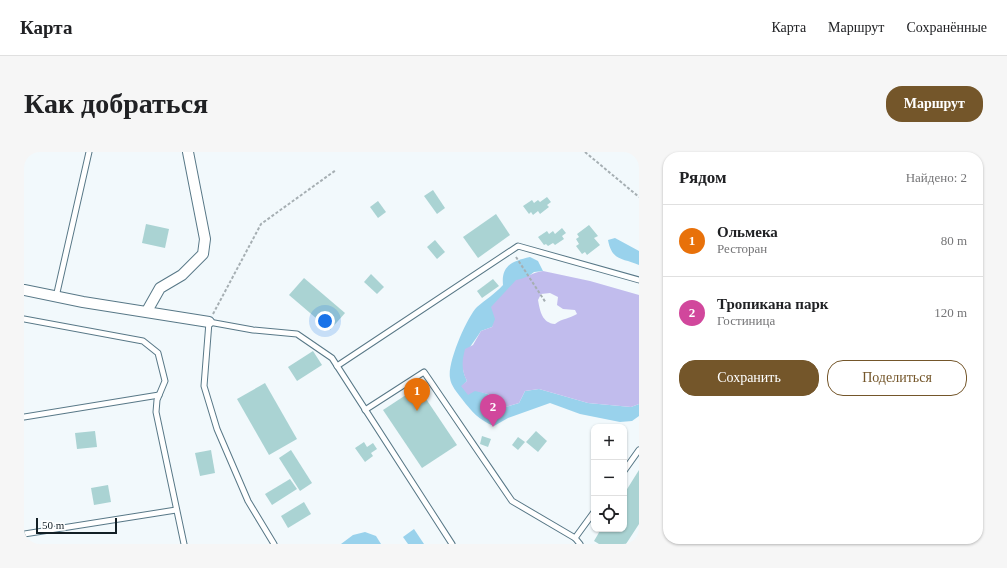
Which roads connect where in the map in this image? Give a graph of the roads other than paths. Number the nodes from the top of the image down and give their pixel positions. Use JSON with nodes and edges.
{"nodes":[{"id":1,"x":89,"y":152,"type":"edge"},
{"id":2,"x":188,"y":152,"type":"edge"},
{"id":3,"x":639,"y":280,"type":"edge"},
{"id":4,"x":24,"y":290,"type":"edge"},
{"id":5,"x":56,"y":297,"type":"junction"},
{"id":6,"x":147,"y":311,"type":"junction"},
{"id":7,"x":24,"y":319,"type":"edge"},
{"id":8,"x":209,"y":322,"type":"junction"},
{"id":9,"x":337,"y":366,"type":"junction"},
{"id":10,"x":159,"y":395,"type":"junction"},
{"id":11,"x":365,"y":410,"type":"junction"},
{"id":12,"x":24,"y":417,"type":"edge"},
{"id":13,"x":639,"y":450,"type":"edge"},
{"id":14,"x":627,"y":466,"type":"edge"},
{"id":15,"x":176,"y":510,"type":"junction"},
{"id":16,"x":591,"y":516,"type":"edge"},
{"id":17,"x":24,"y":534,"type":"edge"},
{"id":18,"x":575,"y":538,"type":"junction"},
{"id":19,"x":184,"y":544,"type":"edge"},
{"id":20,"x":274,"y":544,"type":"edge"},
{"id":21,"x":452,"y":544,"type":"edge"},
{"id":22,"x":580,"y":544,"type":"edge"}],
"edges":[{"from":1,"to":5,"type":"lane"},
{"from":2,"to":6,"type":"street"},
{"from":3,"to":9,"type":"lane"},
{"from":4,"to":5,"type":"street"},
{"from":5,"to":6,"type":"street"},
{"from":6,"to":8,"type":"street"},
{"from":7,"to":10,"type":"lane"},
{"from":8,"to":9,"type":"lane"},
{"from":8,"to":20,"type":"lane"},
{"from":9,"to":11,"type":"lane"},
{"from":10,"to":12,"type":"lane"},
{"from":10,"to":15,"type":"lane"},
{"from":11,"to":18,"type":"lane"},
{"from":11,"to":21,"type":"lane"},
{"from":13,"to":14,"type":"lane"},
{"from":15,"to":17,"type":"lane"},
{"from":15,"to":19,"type":"lane"},
{"from":16,"to":18,"type":"lane"},
{"from":18,"to":22,"type":"lane"}]}
